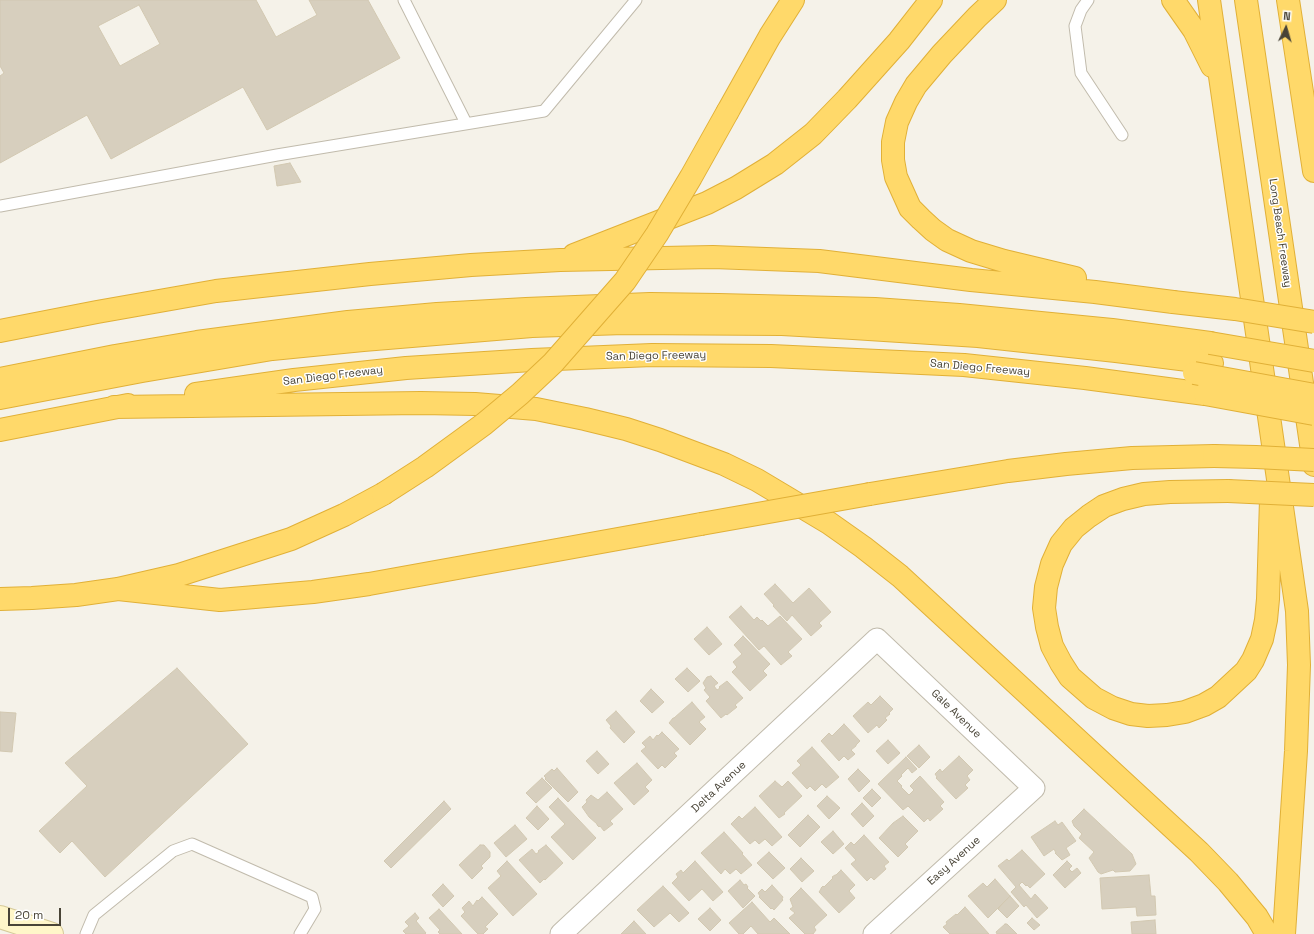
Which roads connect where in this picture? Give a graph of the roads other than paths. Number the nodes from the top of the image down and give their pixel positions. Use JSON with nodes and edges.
{"nodes":[{"id":1,"x":404,"y":0,"type":"edge"},
{"id":2,"x":636,"y":0,"type":"edge"},
{"id":3,"x":793,"y":0,"type":"edge"},
{"id":4,"x":931,"y":0,"type":"edge"},
{"id":5,"x":995,"y":0,"type":"edge"},
{"id":6,"x":1088,"y":0,"type":"edge"},
{"id":7,"x":1173,"y":0,"type":"edge"},
{"id":8,"x":1209,"y":0,"type":"edge"},
{"id":9,"x":1246,"y":0,"type":"edge"},
{"id":10,"x":1288,"y":0,"type":"edge"},
{"id":11,"x":1221,"y":84,"type":"junction"},
{"id":12,"x":466,"y":123,"type":"junction"},
{"id":13,"x":1122,"y":135,"type":"dead end"},
{"id":14,"x":1314,"y":171,"type":"edge"},
{"id":15,"x":0,"y":206,"type":"edge"},
{"id":16,"x":560,"y":260,"type":"junction"},
{"id":17,"x":1173,"y":302,"type":"junction"},
{"id":18,"x":1314,"y":322,"type":"edge"},
{"id":19,"x":0,"y":331,"type":"edge"},
{"id":20,"x":1206,"y":360,"type":"junction"},
{"id":21,"x":1314,"y":361,"type":"edge"},
{"id":22,"x":0,"y":379,"type":"edge"},
{"id":23,"x":1314,"y":382,"type":"edge"},
{"id":24,"x":1314,"y":394,"type":"edge"},
{"id":25,"x":0,"y":398,"type":"edge"},
{"id":26,"x":114,"y":407,"type":"junction"},
{"id":27,"x":0,"y":410,"type":"edge"},
{"id":28,"x":1314,"y":414,"type":"edge"},
{"id":29,"x":0,"y":430,"type":"edge"},
{"id":30,"x":1272,"y":438,"type":"junction"},
{"id":31,"x":1314,"y":460,"type":"edge"},
{"id":32,"x":1314,"y":466,"type":"edge"},
{"id":33,"x":1314,"y":495,"type":"edge"},
{"id":34,"x":118,"y":589,"type":"junction"},
{"id":35,"x":0,"y":599,"type":"edge"},
{"id":36,"x":877,"y":639,"type":"joint"},
{"id":37,"x":1034,"y":788,"type":"joint"},
{"id":38,"x":0,"y":917,"type":"edge"},
{"id":39,"x":52,"y":934,"type":"edge"},
{"id":40,"x":86,"y":934,"type":"edge"},
{"id":41,"x":300,"y":934,"type":"edge"},
{"id":42,"x":561,"y":934,"type":"edge"},
{"id":43,"x":874,"y":934,"type":"edge"},
{"id":44,"x":1267,"y":934,"type":"edge"},
{"id":45,"x":1284,"y":934,"type":"edge"}],
"edges":[{"from":1,"to":12,"type":"lane"},
{"from":2,"to":12,"type":"lane"},
{"from":3,"to":34,"type":"highway","bridge":true},
{"from":4,"to":16,"type":"highway"},
{"from":5,"to":17,"type":"highway"},
{"from":6,"to":13,"type":"lane"},
{"from":7,"to":11,"type":"highway"},
{"from":8,"to":11,"type":"highway"},
{"from":9,"to":32,"type":"highway","name":"Long Beach Freeway"},
{"from":10,"to":14,"type":"highway"},
{"from":11,"to":30,"type":"highway"},
{"from":12,"to":15,"type":"lane"},
{"from":16,"to":17,"type":"highway"},
{"from":16,"to":19,"type":"highway"},
{"from":17,"to":18,"type":"highway","bridge":true},
{"from":20,"to":21,"type":"highway","bridge":true},
{"from":20,"to":22,"type":"highway"},
{"from":20,"to":23,"type":"highway"},
{"from":20,"to":24,"type":"highway","bridge":true},
{"from":20,"to":25,"type":"highway"},
{"from":20,"to":27,"type":"highway"},
{"from":26,"to":28,"type":"highway","name":"San Diego Freeway","bridge":true},
{"from":26,"to":29,"type":"highway","name":"San Diego Freeway"},
{"from":26,"to":44,"type":"highway"},
{"from":30,"to":33,"type":"highway","bridge":true},
{"from":30,"to":45,"type":"highway"},
{"from":31,"to":34,"type":"highway","bridge":true},
{"from":34,"to":35,"type":"highway"},
{"from":36,"to":37,"type":"street","name":"Gale Avenue"},
{"from":36,"to":42,"type":"street","name":"Delta Avenue"},
{"from":37,"to":43,"type":"street","name":"Easy Avenue"},
{"from":38,"to":39,"type":"main road"},
{"from":40,"to":41,"type":"lane"}]}
